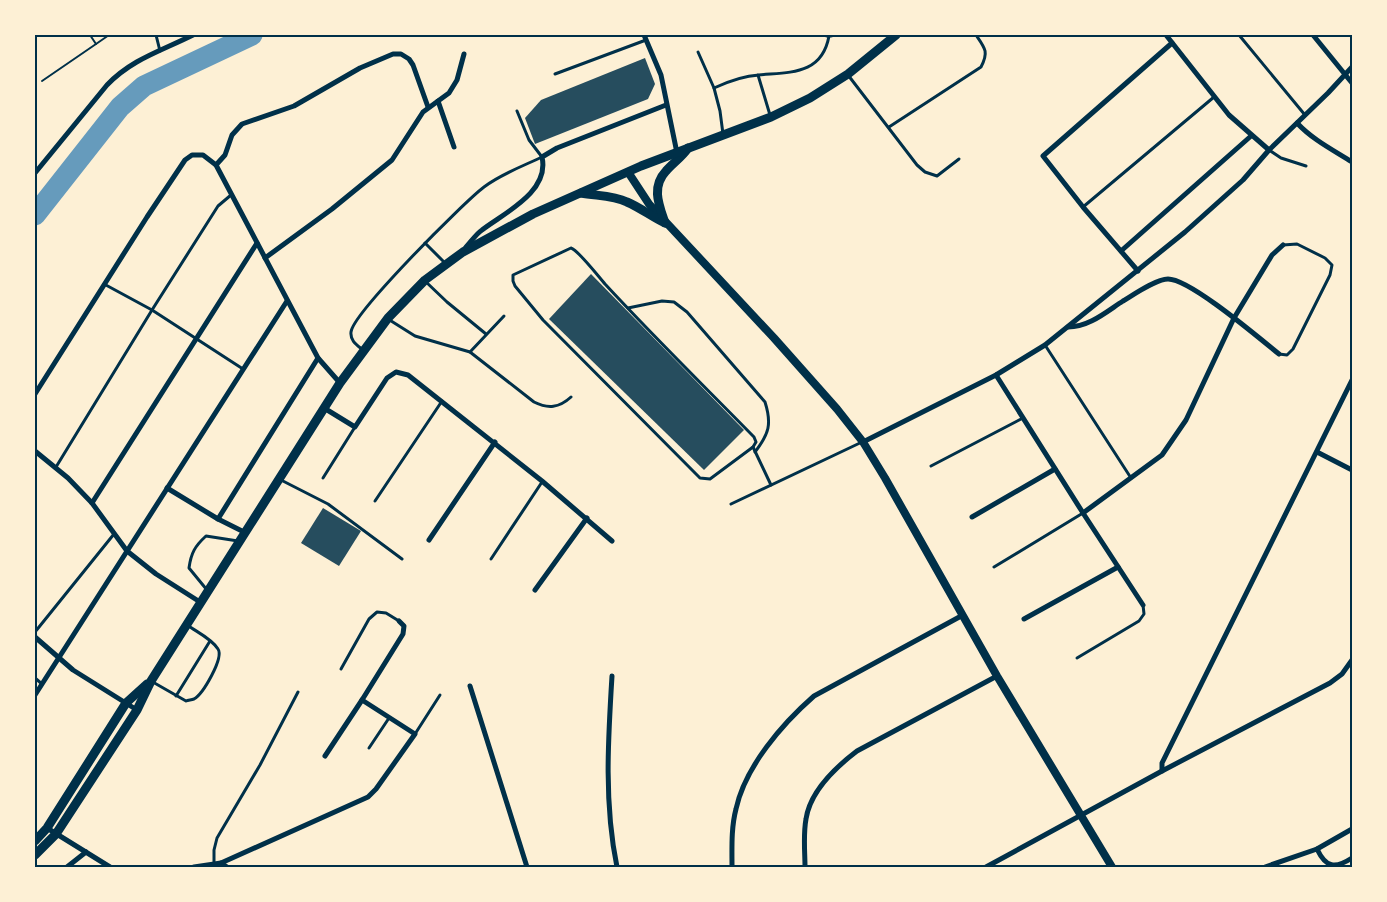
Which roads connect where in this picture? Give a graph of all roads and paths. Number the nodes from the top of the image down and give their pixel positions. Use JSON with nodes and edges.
{"nodes":[{"id":1,"x":90,"y":35,"type":"edge"},
{"id":2,"x":109,"y":35,"type":"edge"},
{"id":3,"x":156,"y":35,"type":"edge"},
{"id":4,"x":193,"y":35,"type":"edge"},
{"id":5,"x":829,"y":35,"type":"edge"},
{"id":6,"x":896,"y":35,"type":"edge"},
{"id":7,"x":976,"y":35,"type":"edge"},
{"id":8,"x":1166,"y":35,"type":"edge"},
{"id":9,"x":1239,"y":35,"type":"edge"},
{"id":10,"x":1313,"y":35,"type":"edge"},
{"id":11,"x":645,"y":38,"type":"edge"},
{"id":12,"x":1172,"y":43,"type":"junction"},
{"id":13,"x":96,"y":44,"type":"junction"},
{"id":14,"x":160,"y":51,"type":"junction"},
{"id":15,"x":698,"y":52,"type":"dead end"},
{"id":16,"x":464,"y":54,"type":"dead end"},
{"id":17,"x":1352,"y":67,"type":"edge"},
{"id":18,"x":555,"y":74,"type":"dead end"},
{"id":19,"x":848,"y":74,"type":"junction"},
{"id":20,"x":758,"y":75,"type":"junction"},
{"id":21,"x":1345,"y":75,"type":"junction"},
{"id":22,"x":42,"y":81,"type":"dead end"},
{"id":23,"x":1352,"y":83,"type":"edge"},
{"id":24,"x":714,"y":88,"type":"junction"},
{"id":25,"x":1214,"y":97,"type":"junction"},
{"id":26,"x":438,"y":101,"type":"junction"},
{"id":27,"x":666,"y":105,"type":"junction"},
{"id":28,"x":428,"y":107,"type":"junction"},
{"id":29,"x":517,"y":111,"type":"dead end"},
{"id":30,"x":1305,"y":115,"type":"junction"},
{"id":31,"x":771,"y":117,"type":"junction"},
{"id":32,"x":1297,"y":123,"type":"junction"},
{"id":33,"x":889,"y":127,"type":"junction"},
{"id":34,"x":723,"y":134,"type":"junction"},
{"id":35,"x":1251,"y":136,"type":"junction"},
{"id":36,"x":454,"y":147,"type":"dead end"},
{"id":37,"x":688,"y":148,"type":"junction"},
{"id":38,"x":1269,"y":150,"type":"junction"},
{"id":39,"x":677,"y":152,"type":"junction"},
{"id":40,"x":542,"y":157,"type":"junction"},
{"id":41,"x":959,"y":159,"type":"dead end"},
{"id":42,"x":1352,"y":162,"type":"edge"},
{"id":43,"x":216,"y":165,"type":"junction"},
{"id":44,"x":1306,"y":166,"type":"dead end"},
{"id":45,"x":628,"y":172,"type":"junction"},
{"id":46,"x":35,"y":173,"type":"edge"},
{"id":47,"x":581,"y":193,"type":"junction"},
{"id":48,"x":231,"y":196,"type":"junction"},
{"id":49,"x":1083,"y":207,"type":"junction"},
{"id":50,"x":665,"y":223,"type":"junction"},
{"id":51,"x":257,"y":243,"type":"junction"},
{"id":52,"x":425,"y":244,"type":"junction"},
{"id":53,"x":1283,"y":245,"type":"joint"},
{"id":54,"x":1121,"y":251,"type":"junction"},
{"id":55,"x":463,"y":252,"type":"junction"},
{"id":56,"x":265,"y":258,"type":"junction"},
{"id":57,"x":446,"y":264,"type":"junction"},
{"id":58,"x":1138,"y":271,"type":"junction"},
{"id":59,"x":425,"y":280,"type":"junction"},
{"id":60,"x":104,"y":284,"type":"junction"},
{"id":61,"x":287,"y":301,"type":"junction"},
{"id":62,"x":627,"y":308,"type":"junction"},
{"id":63,"x":152,"y":310,"type":"junction"},
{"id":64,"x":504,"y":316,"type":"dead end"},
{"id":65,"x":388,"y":318,"type":"junction"},
{"id":66,"x":1234,"y":318,"type":"junction"},
{"id":67,"x":1068,"y":327,"type":"junction"},
{"id":68,"x":486,"y":334,"type":"junction"},
{"id":69,"x":197,"y":339,"type":"junction"},
{"id":70,"x":1045,"y":345,"type":"junction"},
{"id":71,"x":363,"y":350,"type":"junction"},
{"id":72,"x":470,"y":352,"type":"junction"},
{"id":73,"x":1278,"y":354,"type":"joint"},
{"id":74,"x":318,"y":358,"type":"junction"},
{"id":75,"x":243,"y":370,"type":"junction"},
{"id":76,"x":996,"y":375,"type":"junction"},
{"id":77,"x":1352,"y":380,"type":"edge"},
{"id":78,"x":340,"y":383,"type":"junction"},
{"id":79,"x":35,"y":394,"type":"edge"},
{"id":80,"x":571,"y":397,"type":"dead end"},
{"id":81,"x":442,"y":401,"type":"junction"},
{"id":82,"x":324,"y":408,"type":"junction"},
{"id":83,"x":1023,"y":418,"type":"junction"},
{"id":84,"x":354,"y":427,"type":"junction"},
{"id":85,"x":495,"y":442,"type":"junction"},
{"id":86,"x":863,"y":442,"type":"junction"},
{"id":87,"x":753,"y":447,"type":"junction"},
{"id":88,"x":35,"y":450,"type":"edge"},
{"id":89,"x":755,"y":452,"type":"junction"},
{"id":90,"x":1317,"y":452,"type":"junction"},
{"id":91,"x":931,"y":466,"type":"dead end"},
{"id":92,"x":55,"y":468,"type":"junction"},
{"id":93,"x":1055,"y":469,"type":"junction"},
{"id":94,"x":1352,"y":470,"type":"edge"},
{"id":95,"x":278,"y":478,"type":"junction"},
{"id":96,"x":323,"y":478,"type":"dead end"},
{"id":97,"x":1132,"y":478,"type":"junction"},
{"id":98,"x":542,"y":481,"type":"junction"},
{"id":99,"x":771,"y":485,"type":"junction"},
{"id":100,"x":167,"y":488,"type":"junction"},
{"id":101,"x":375,"y":501,"type":"dead end"},
{"id":102,"x":92,"y":503,"type":"junction"},
{"id":103,"x":732,"y":504,"type":"dead end"},
{"id":104,"x":1083,"y":513,"type":"junction"},
{"id":105,"x":972,"y":517,"type":"dead end"},
{"id":106,"x":587,"y":518,"type":"junction"},
{"id":107,"x":218,"y":519,"type":"junction"},
{"id":108,"x":244,"y":532,"type":"junction"},
{"id":109,"x":114,"y":533,"type":"junction"},
{"id":110,"x":429,"y":540,"type":"dead end"},
{"id":111,"x":239,"y":541,"type":"junction"},
{"id":112,"x":612,"y":541,"type":"dead end"},
{"id":113,"x":126,"y":551,"type":"junction"},
{"id":114,"x":402,"y":559,"type":"dead end"},
{"id":115,"x":491,"y":559,"type":"dead end"},
{"id":116,"x":994,"y":567,"type":"dead end"},
{"id":117,"x":1118,"y":567,"type":"junction"},
{"id":118,"x":207,"y":590,"type":"junction"},
{"id":119,"x":534,"y":590,"type":"dead end"},
{"id":120,"x":200,"y":602,"type":"junction"},
{"id":121,"x":1143,"y":605,"type":"joint"},
{"id":122,"x":963,"y":615,"type":"junction"},
{"id":123,"x":1024,"y":619,"type":"dead end"},
{"id":124,"x":399,"y":621,"type":"joint"},
{"id":125,"x":186,"y":624,"type":"junction"},
{"id":126,"x":35,"y":632,"type":"edge"},
{"id":127,"x":35,"y":637,"type":"edge"},
{"id":128,"x":210,"y":641,"type":"junction"},
{"id":129,"x":58,"y":658,"type":"junction"},
{"id":130,"x":1077,"y":658,"type":"dead end"},
{"id":131,"x":1352,"y":660,"type":"edge"},
{"id":132,"x":340,"y":669,"type":"dead end"},
{"id":133,"x":612,"y":676,"type":"dead end"},
{"id":134,"x":998,"y":676,"type":"junction"},
{"id":135,"x":35,"y":678,"type":"edge"},
{"id":136,"x":151,"y":681,"type":"junction"},
{"id":137,"x":42,"y":684,"type":"junction"},
{"id":138,"x":470,"y":686,"type":"dead end"},
{"id":139,"x":298,"y":692,"type":"dead end"},
{"id":140,"x":35,"y":695,"type":"edge"},
{"id":141,"x":440,"y":695,"type":"dead end"},
{"id":142,"x":176,"y":696,"type":"junction"},
{"id":143,"x":362,"y":700,"type":"junction"},
{"id":144,"x":126,"y":704,"type":"junction"},
{"id":145,"x":137,"y":710,"type":"junction"},
{"id":146,"x":389,"y":718,"type":"junction"},
{"id":147,"x":415,"y":734,"type":"junction"},
{"id":148,"x":369,"y":748,"type":"dead end"},
{"id":149,"x":325,"y":756,"type":"dead end"},
{"id":150,"x":1162,"y":771,"type":"junction"},
{"id":151,"x":1080,"y":816,"type":"junction"},
{"id":152,"x":47,"y":828,"type":"junction"},
{"id":153,"x":1352,"y":829,"type":"edge"},
{"id":154,"x":56,"y":834,"type":"junction"},
{"id":155,"x":35,"y":841,"type":"edge"},
{"id":156,"x":1317,"y":849,"type":"junction"},
{"id":157,"x":86,"y":852,"type":"junction"},
{"id":158,"x":35,"y":855,"type":"edge"},
{"id":159,"x":1352,"y":858,"type":"edge"},
{"id":160,"x":221,"y":863,"type":"junction"},
{"id":161,"x":214,"y":865,"type":"junction"},
{"id":162,"x":67,"y":867,"type":"edge"},
{"id":163,"x":110,"y":867,"type":"edge"},
{"id":164,"x":194,"y":867,"type":"edge"},
{"id":165,"x":227,"y":867,"type":"edge"},
{"id":166,"x":526,"y":867,"type":"edge"},
{"id":167,"x":617,"y":867,"type":"edge"},
{"id":168,"x":732,"y":867,"type":"edge"},
{"id":169,"x":805,"y":867,"type":"edge"},
{"id":170,"x":986,"y":867,"type":"edge"},
{"id":171,"x":1112,"y":867,"type":"edge"},
{"id":172,"x":1265,"y":867,"type":"edge"}],
"edges":[{"from":1,"to":13,"type":"path"},
{"from":2,"to":13,"type":"path"},
{"from":3,"to":14,"type":"lane"},
{"from":4,"to":14,"type":"street"},
{"from":5,"to":20,"type":"lane"},
{"from":6,"to":19,"type":"main road"},
{"from":7,"to":33,"type":"lane"},
{"from":8,"to":12,"type":"street"},
{"from":9,"to":30,"type":"lane"},
{"from":10,"to":21,"type":"street"},
{"from":11,"to":18,"type":"lane"},
{"from":11,"to":27,"type":"street"},
{"from":12,"to":25,"type":"street"},
{"from":12,"to":49,"type":"street"},
{"from":13,"to":22,"type":"path"},
{"from":14,"to":46,"type":"street"},
{"from":15,"to":24,"type":"lane"},
{"from":16,"to":26,"type":"street"},
{"from":17,"to":21,"type":"street"},
{"from":19,"to":31,"type":"main road"},
{"from":19,"to":33,"type":"lane"},
{"from":20,"to":24,"type":"lane"},
{"from":20,"to":31,"type":"lane"},
{"from":21,"to":23,"type":"street"},
{"from":21,"to":30,"type":"street"},
{"from":24,"to":34,"type":"lane"},
{"from":25,"to":35,"type":"street"},
{"from":25,"to":49,"type":"lane"},
{"from":26,"to":28,"type":"street"},
{"from":26,"to":36,"type":"street"},
{"from":27,"to":39,"type":"street"},
{"from":27,"to":40,"type":"street"},
{"from":28,"to":43,"type":"street"},
{"from":28,"to":56,"type":"street"},
{"from":29,"to":40,"type":"lane"},
{"from":30,"to":32,"type":"street"},
{"from":31,"to":34,"type":"main road"},
{"from":32,"to":38,"type":"street"},
{"from":32,"to":42,"type":"street"},
{"from":33,"to":41,"type":"lane"},
{"from":34,"to":37,"type":"main road"},
{"from":35,"to":38,"type":"street"},
{"from":35,"to":54,"type":"street"},
{"from":37,"to":39,"type":"main road"},
{"from":37,"to":50,"type":"main road"},
{"from":38,"to":44,"type":"lane"},
{"from":38,"to":58,"type":"street"},
{"from":39,"to":45,"type":"main road"},
{"from":40,"to":52,"type":"lane"},
{"from":40,"to":55,"type":"street"},
{"from":43,"to":48,"type":"street"},
{"from":43,"to":60,"type":"street"},
{"from":45,"to":47,"type":"main road"},
{"from":45,"to":50,"type":"main road"},
{"from":47,"to":50,"type":"main road"},
{"from":47,"to":55,"type":"main road"},
{"from":48,"to":51,"type":"street"},
{"from":48,"to":63,"type":"lane"},
{"from":49,"to":54,"type":"street"},
{"from":50,"to":86,"type":"main road"},
{"from":51,"to":56,"type":"street"},
{"from":51,"to":69,"type":"street"},
{"from":52,"to":57,"type":"lane"},
{"from":52,"to":71,"type":"lane"},
{"from":53,"to":66,"type":"street"},
{"from":53,"to":73,"type":"lane"},
{"from":54,"to":58,"type":"street"},
{"from":55,"to":57,"type":"main road"},
{"from":56,"to":61,"type":"street"},
{"from":57,"to":59,"type":"main road"},
{"from":58,"to":67,"type":"street"},
{"from":59,"to":65,"type":"main road"},
{"from":59,"to":68,"type":"lane"},
{"from":60,"to":63,"type":"lane"},
{"from":60,"to":79,"type":"street"},
{"from":61,"to":74,"type":"street"},
{"from":61,"to":75,"type":"street"},
{"from":62,"to":87,"type":"lane"},
{"from":62,"to":87,"type":"lane"},
{"from":62,"to":89,"type":"lane"},
{"from":63,"to":69,"type":"lane"},
{"from":63,"to":92,"type":"lane"},
{"from":64,"to":68,"type":"lane"},
{"from":65,"to":71,"type":"main road"},
{"from":65,"to":72,"type":"lane"},
{"from":66,"to":67,"type":"street"},
{"from":66,"to":73,"type":"street"},
{"from":66,"to":97,"type":"street"},
{"from":67,"to":70,"type":"street"},
{"from":68,"to":72,"type":"lane"},
{"from":69,"to":75,"type":"lane"},
{"from":69,"to":102,"type":"street"},
{"from":70,"to":76,"type":"street"},
{"from":70,"to":97,"type":"lane"},
{"from":71,"to":78,"type":"main road"},
{"from":72,"to":80,"type":"lane"},
{"from":74,"to":78,"type":"street"},
{"from":74,"to":107,"type":"street"},
{"from":75,"to":100,"type":"street"},
{"from":76,"to":83,"type":"street"},
{"from":76,"to":86,"type":"street"},
{"from":77,"to":90,"type":"street"},
{"from":78,"to":82,"type":"main road"},
{"from":81,"to":84,"type":"street"},
{"from":81,"to":85,"type":"street"},
{"from":81,"to":101,"type":"lane"},
{"from":82,"to":84,"type":"street"},
{"from":82,"to":95,"type":"main road"},
{"from":83,"to":91,"type":"lane"},
{"from":83,"to":93,"type":"street"},
{"from":84,"to":96,"type":"lane"},
{"from":85,"to":98,"type":"street"},
{"from":85,"to":110,"type":"street"},
{"from":86,"to":99,"type":"lane"},
{"from":86,"to":122,"type":"main road"},
{"from":87,"to":89,"type":"lane"},
{"from":88,"to":92,"type":"street"},
{"from":89,"to":99,"type":"lane"},
{"from":90,"to":94,"type":"street"},
{"from":90,"to":150,"type":"street"},
{"from":92,"to":102,"type":"street"},
{"from":93,"to":104,"type":"street"},
{"from":93,"to":105,"type":"street"},
{"from":95,"to":108,"type":"main road"},
{"from":95,"to":114,"type":"lane"},
{"from":97,"to":104,"type":"street"},
{"from":98,"to":106,"type":"street"},
{"from":98,"to":115,"type":"lane"},
{"from":99,"to":103,"type":"lane"},
{"from":100,"to":107,"type":"street"},
{"from":100,"to":113,"type":"street"},
{"from":102,"to":109,"type":"street"},
{"from":104,"to":116,"type":"lane"},
{"from":104,"to":117,"type":"street"},
{"from":106,"to":112,"type":"street"},
{"from":106,"to":119,"type":"street"},
{"from":107,"to":108,"type":"street"},
{"from":108,"to":111,"type":"main road"},
{"from":109,"to":113,"type":"street"},
{"from":109,"to":126,"type":"lane"},
{"from":111,"to":118,"type":"main road"},
{"from":111,"to":118,"type":"lane"},
{"from":113,"to":120,"type":"street"},
{"from":113,"to":129,"type":"street"},
{"from":117,"to":121,"type":"street"},
{"from":117,"to":123,"type":"street"},
{"from":118,"to":120,"type":"main road"},
{"from":120,"to":125,"type":"main road"},
{"from":121,"to":130,"type":"lane"},
{"from":122,"to":134,"type":"main road"},
{"from":122,"to":168,"type":"street"},
{"from":124,"to":132,"type":"lane"},
{"from":124,"to":143,"type":"street"},
{"from":125,"to":128,"type":"lane"},
{"from":125,"to":136,"type":"main road"},
{"from":127,"to":129,"type":"street"},
{"from":128,"to":142,"type":"lane"},
{"from":128,"to":142,"type":"lane"},
{"from":129,"to":137,"type":"street"},
{"from":129,"to":144,"type":"street"},
{"from":131,"to":150,"type":"street"},
{"from":133,"to":167,"type":"street"},
{"from":134,"to":151,"type":"main road"},
{"from":134,"to":169,"type":"street"},
{"from":135,"to":137,"type":"lane"},
{"from":136,"to":142,"type":"lane"},
{"from":136,"to":144,"type":"main road"},
{"from":136,"to":145,"type":"main road"},
{"from":137,"to":140,"type":"street"},
{"from":138,"to":166,"type":"street"},
{"from":139,"to":161,"type":"lane"},
{"from":141,"to":147,"type":"lane"},
{"from":143,"to":146,"type":"street"},
{"from":143,"to":149,"type":"street"},
{"from":144,"to":145,"type":"street"},
{"from":144,"to":152,"type":"main road"},
{"from":145,"to":154,"type":"main road"},
{"from":146,"to":147,"type":"street"},
{"from":146,"to":148,"type":"lane"},
{"from":147,"to":160,"type":"street"},
{"from":150,"to":151,"type":"street"},
{"from":151,"to":170,"type":"street"},
{"from":151,"to":171,"type":"main road"},
{"from":152,"to":154,"type":"street"},
{"from":152,"to":155,"type":"main road"},
{"from":153,"to":156,"type":"street"},
{"from":154,"to":157,"type":"street"},
{"from":154,"to":158,"type":"main road"},
{"from":156,"to":159,"type":"street"},
{"from":156,"to":172,"type":"street"},
{"from":157,"to":162,"type":"street"},
{"from":157,"to":163,"type":"street"},
{"from":160,"to":161,"type":"street"},
{"from":160,"to":165,"type":"street"},
{"from":161,"to":164,"type":"street"}]}
